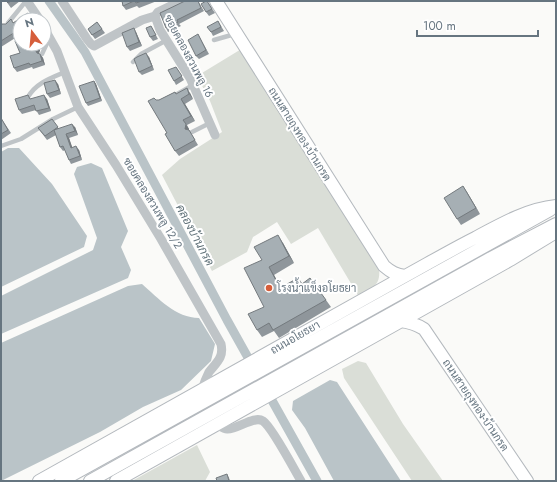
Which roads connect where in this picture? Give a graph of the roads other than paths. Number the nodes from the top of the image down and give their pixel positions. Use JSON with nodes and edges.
{"nodes":[{"id":1,"x":26,"y":1,"type":"edge"},
{"id":2,"x":62,"y":1,"type":"edge"},
{"id":3,"x":181,"y":1,"type":"edge"},
{"id":4,"x":216,"y":1,"type":"edge"},
{"id":5,"x":34,"y":12,"type":"edge"},
{"id":6,"x":154,"y":16,"type":"junction"},
{"id":7,"x":7,"y":25,"type":"edge"},
{"id":8,"x":237,"y":33,"type":"junction"},
{"id":9,"x":167,"y":40,"type":"junction"},
{"id":10,"x":214,"y":40,"type":"dead end"},
{"id":11,"x":52,"y":41,"type":"edge"},
{"id":12,"x":133,"y":62,"type":"edge"},
{"id":13,"x":65,"y":72,"type":"junction"},
{"id":14,"x":193,"y":85,"type":"junction"},
{"id":15,"x":28,"y":97,"type":"edge"},
{"id":16,"x":168,"y":99,"type":"edge"},
{"id":17,"x":78,"y":107,"type":"junction"},
{"id":18,"x":210,"y":123,"type":"junction"},
{"id":19,"x":192,"y":132,"type":"edge"},
{"id":20,"x":215,"y":135,"type":"dead end"},
{"id":21,"x":1,"y":146,"type":"edge"},
{"id":22,"x":556,"y":207,"type":"edge"},
{"id":23,"x":556,"y":224,"type":"edge"},
{"id":24,"x":556,"y":232,"type":"edge"},
{"id":25,"x":384,"y":266,"type":"junction"},
{"id":26,"x":405,"y":276,"type":"junction"},
{"id":27,"x":381,"y":289,"type":"junction"},
{"id":28,"x":430,"y":305,"type":"junction"},
{"id":29,"x":400,"y":322,"type":"junction"},
{"id":30,"x":424,"y":329,"type":"junction"},
{"id":31,"x":260,"y":364,"type":"junction"},
{"id":32,"x":238,"y":376,"type":"junction"},
{"id":33,"x":272,"y":386,"type":"junction"},
{"id":34,"x":202,"y":390,"type":"junction"},
{"id":35,"x":250,"y":398,"type":"junction"},
{"id":36,"x":216,"y":424,"type":"junction"},
{"id":37,"x":39,"y":481,"type":"edge"},
{"id":38,"x":61,"y":481,"type":"edge"},
{"id":39,"x":90,"y":481,"type":"edge"},
{"id":40,"x":116,"y":481,"type":"edge"},
{"id":41,"x":301,"y":481,"type":"edge"},
{"id":42,"x":527,"y":481,"type":"edge"}],
"edges":[{"from":1,"to":5,"type":"street"},
{"from":1,"to":7,"type":"lane"},
{"from":2,"to":6,"type":"street"},
{"from":3,"to":6,"type":"street","name":"ซอยคลองสวนพลู 16"},
{"from":4,"to":8,"type":"street","name":"ถนนสายถุงทอง-บ้านกรด"},
{"from":6,"to":9,"type":"street","name":"ซอยคลองสวนพลู 16"},
{"from":8,"to":10,"type":"lane"},
{"from":8,"to":25,"type":"street","name":"ถนนสายถุงทอง-บ้านกรด"},
{"from":9,"to":12,"type":"lane"},
{"from":9,"to":14,"type":"street","name":"ซอยคลองสวนพลู 16"},
{"from":11,"to":13,"type":"street","name":"ซอยคลองสวนพลู 12/2"},
{"from":13,"to":15,"type":"lane"},
{"from":13,"to":17,"type":"street","name":"ซอยคลองสวนพลู 12/2"},
{"from":14,"to":16,"type":"lane"},
{"from":14,"to":18,"type":"street","name":"ซอยคลองสวนพลู 16"},
{"from":17,"to":21,"type":"lane"},
{"from":17,"to":34,"type":"street","name":"ซอยคลองสวนพลู 12/2"},
{"from":18,"to":19,"type":"lane"},
{"from":18,"to":20,"type":"street","name":"ซอยคลองสวนพลู 16"},
{"from":22,"to":26,"type":"street","name":"ถนนอโยธยา"},
{"from":22,"to":31,"type":"street","name":"ถนนอโยธยา"},
{"from":23,"to":33,"type":"street"},
{"from":24,"to":28,"type":"street"},
{"from":25,"to":26,"type":"street","name":"ถนนสายถุงทอง-บ้านกรด"},
{"from":25,"to":27,"type":"street"},
{"from":26,"to":27,"type":"street","name":"ถนนอโยธยา"},
{"from":27,"to":31,"type":"street","name":"ถนนอโยธยา"},
{"from":28,"to":29,"type":"street"},
{"from":28,"to":30,"type":"street"},
{"from":29,"to":30,"type":"street"},
{"from":29,"to":33,"type":"street"},
{"from":30,"to":42,"type":"street","name":"ถนนสายถุงทอง-บ้านกรด"},
{"from":31,"to":32,"type":"street","name":"ถนนอโยธยา"},
{"from":32,"to":34,"type":"street","name":"ถนนอโยธยา"},
{"from":32,"to":38,"type":"street","name":"ถนนอโยธยา"},
{"from":33,"to":35,"type":"street"},
{"from":34,"to":37,"type":"street","name":"ถนนอโยธยา"},
{"from":35,"to":36,"type":"street"},
{"from":35,"to":39,"type":"street"},
{"from":36,"to":40,"type":"street"},
{"from":36,"to":41,"type":"street"}]}
